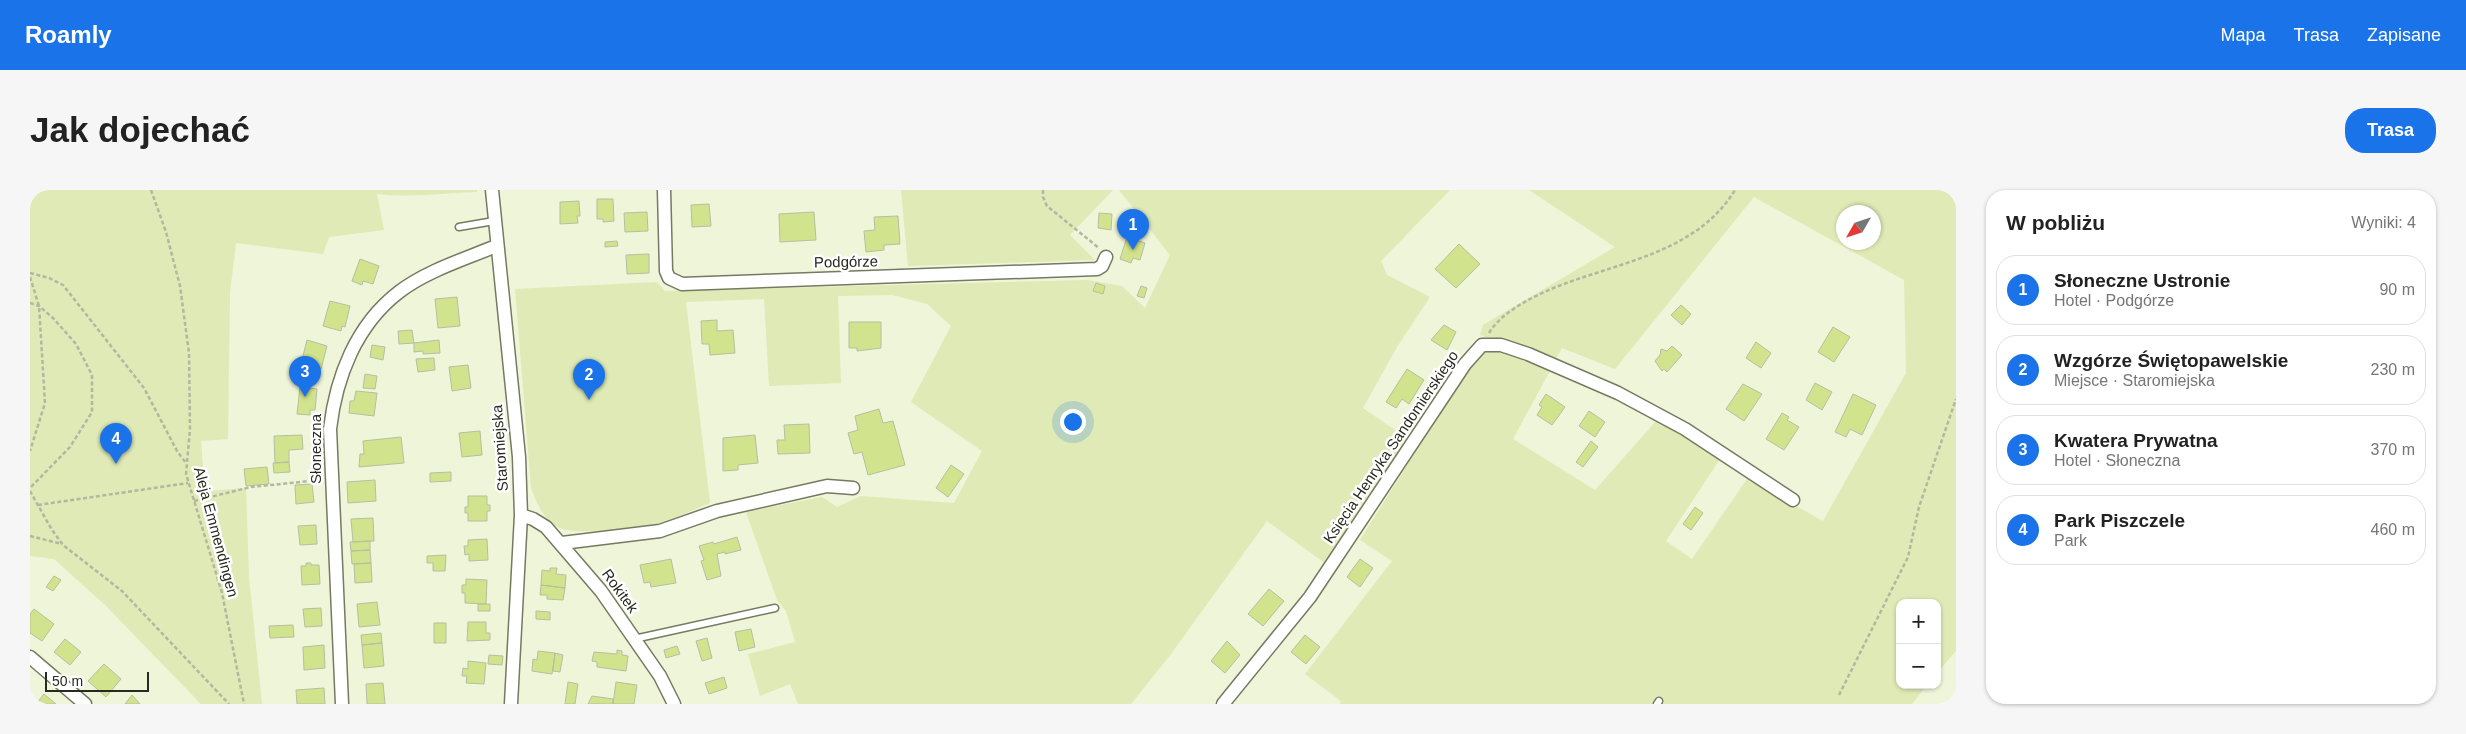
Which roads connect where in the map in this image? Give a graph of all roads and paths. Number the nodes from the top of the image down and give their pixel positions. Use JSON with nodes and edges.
{"nodes":[{"id":1,"x":151,"y":190,"type":"edge"},
{"id":2,"x":492,"y":190,"type":"edge"},
{"id":3,"x":664,"y":190,"type":"edge"},
{"id":4,"x":1044,"y":190,"type":"edge"},
{"id":5,"x":1735,"y":190,"type":"edge"},
{"id":6,"x":494,"y":221,"type":"junction"},
{"id":7,"x":459,"y":227,"type":"dead end"},
{"id":8,"x":496,"y":246,"type":"junction"},
{"id":9,"x":1106,"y":257,"type":"joint"},
{"id":10,"x":30,"y":273,"type":"edge"},
{"id":11,"x":30,"y":277,"type":"edge"},
{"id":12,"x":30,"y":303,"type":"edge"},
{"id":13,"x":39,"y":306,"type":"junction"},
{"id":14,"x":1482,"y":345,"type":"junction"},
{"id":15,"x":1956,"y":399,"type":"edge"},
{"id":16,"x":30,"y":451,"type":"edge"},
{"id":17,"x":186,"y":463,"type":"junction"},
{"id":18,"x":332,"y":480,"type":"junction"},
{"id":19,"x":188,"y":483,"type":"junction"},
{"id":20,"x":853,"y":488,"type":"dead end"},
{"id":21,"x":30,"y":489,"type":"edge"},
{"id":22,"x":1793,"y":500,"type":"dead end"},
{"id":23,"x":194,"y":501,"type":"junction"},
{"id":24,"x":38,"y":505,"type":"junction"},
{"id":25,"x":521,"y":515,"type":"junction"},
{"id":26,"x":30,"y":536,"type":"edge"},
{"id":27,"x":562,"y":543,"type":"junction"},
{"id":28,"x":63,"y":545,"type":"junction"},
{"id":29,"x":775,"y":608,"type":"dead end"},
{"id":30,"x":634,"y":640,"type":"junction"},
{"id":31,"x":30,"y":657,"type":"edge"},
{"id":32,"x":1839,"y":695,"type":"dead end"},
{"id":33,"x":85,"y":704,"type":"edge"},
{"id":34,"x":229,"y":704,"type":"edge"},
{"id":35,"x":244,"y":704,"type":"edge"},
{"id":36,"x":342,"y":704,"type":"edge"},
{"id":37,"x":511,"y":704,"type":"edge"},
{"id":38,"x":674,"y":704,"type":"edge"},
{"id":39,"x":1223,"y":704,"type":"edge"}],
"edges":[{"from":1,"to":17,"type":"path","name":"Aleja Emmendingen"},
{"from":2,"to":6,"type":"street","name":"Staromiejska"},
{"from":3,"to":9,"type":"street","name":"Podgórze"},
{"from":4,"to":9,"type":"path"},
{"from":5,"to":14,"type":"path"},
{"from":6,"to":7,"type":"lane"},
{"from":6,"to":8,"type":"street","name":"Staromiejska"},
{"from":8,"to":18,"type":"street","name":"Słoneczna"},
{"from":8,"to":25,"type":"street","name":"Staromiejska"},
{"from":10,"to":17,"type":"path"},
{"from":11,"to":13,"type":"path"},
{"from":12,"to":13,"type":"path"},
{"from":13,"to":16,"type":"path"},
{"from":13,"to":21,"type":"path"},
{"from":14,"to":22,"type":"street"},
{"from":14,"to":39,"type":"street","name":"Księcia Henryka Sandomierskiego"},
{"from":15,"to":32,"type":"path"},
{"from":17,"to":19,"type":"path","name":"Aleja Emmendingen"},
{"from":18,"to":23,"type":"path"},
{"from":18,"to":36,"type":"street","name":"Słoneczna"},
{"from":19,"to":23,"type":"path","name":"Aleja Emmendingen"},
{"from":19,"to":24,"type":"path"},
{"from":20,"to":27,"type":"street"},
{"from":21,"to":24,"type":"path"},
{"from":23,"to":35,"type":"path","name":"Aleja Emmendingen"},
{"from":24,"to":28,"type":"path"},
{"from":25,"to":27,"type":"street","name":"Rokitek"},
{"from":25,"to":37,"type":"street","name":"Staromiejska"},
{"from":26,"to":28,"type":"path"},
{"from":27,"to":30,"type":"street","name":"Rokitek"},
{"from":28,"to":34,"type":"path"},
{"from":29,"to":30,"type":"lane"},
{"from":30,"to":38,"type":"street","name":"Rokitek"},
{"from":31,"to":33,"type":"street"}]}
